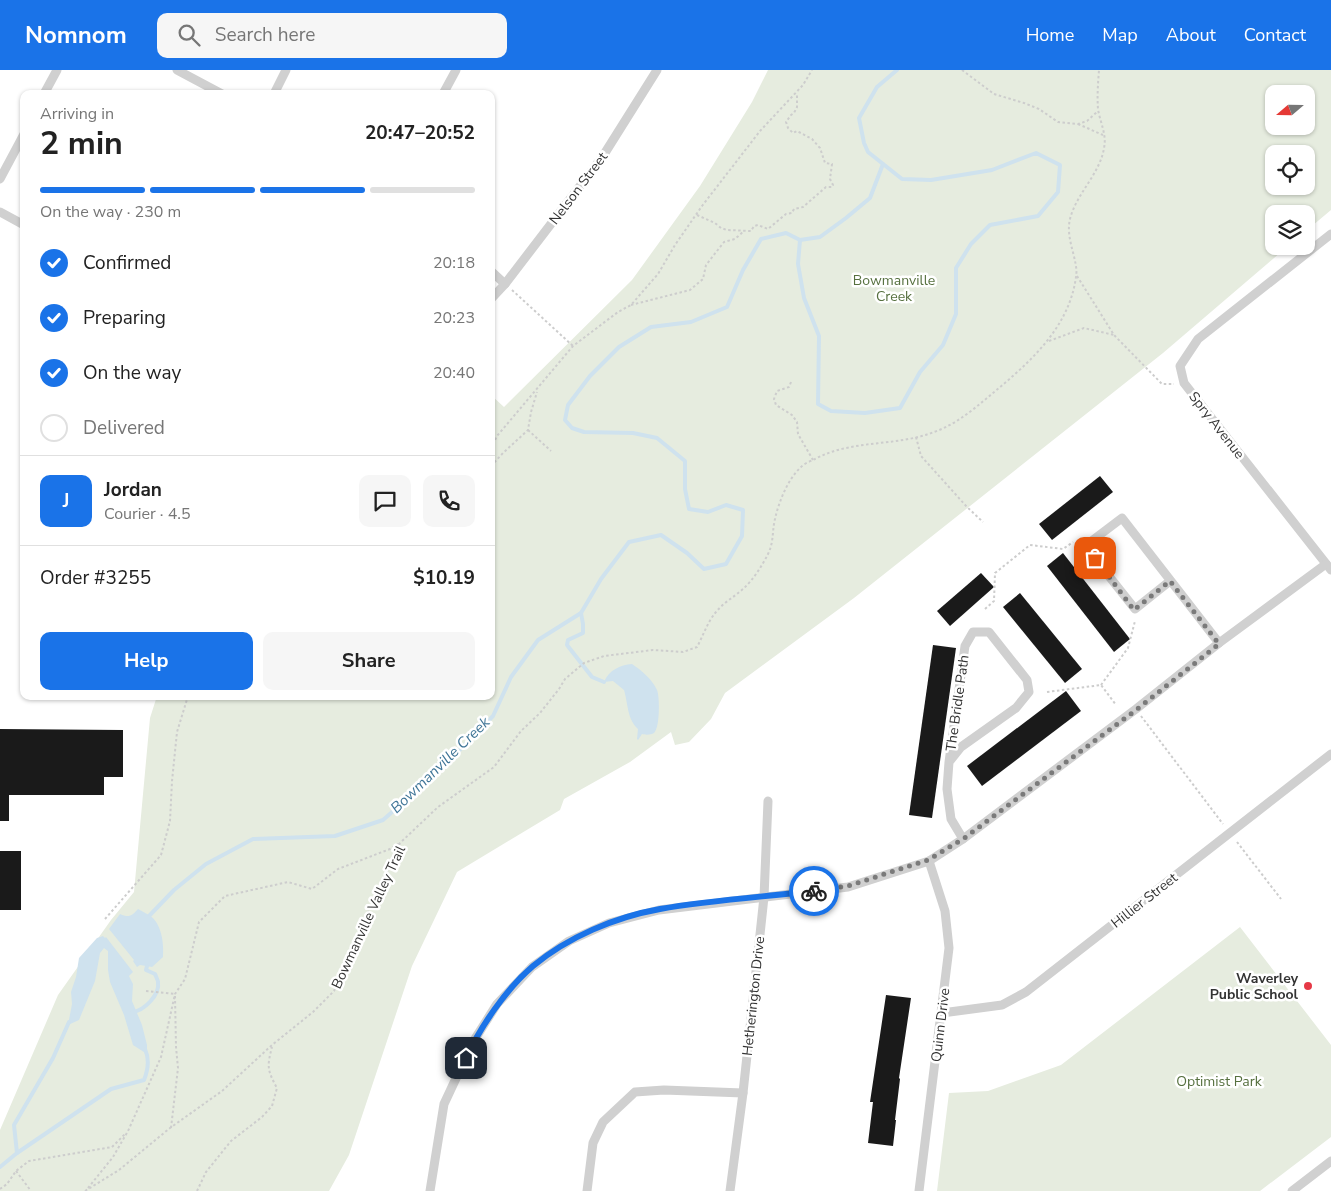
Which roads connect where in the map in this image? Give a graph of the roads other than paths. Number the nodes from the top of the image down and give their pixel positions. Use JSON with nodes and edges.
{"nodes":[{"id":1,"x":57,"y":70,"type":"edge"},
{"id":2,"x":177,"y":70,"type":"edge"},
{"id":3,"x":286,"y":70,"type":"edge"},
{"id":4,"x":456,"y":70,"type":"edge"},
{"id":5,"x":657,"y":70,"type":"edge"},
{"id":6,"x":46,"y":90,"type":"edge"},
{"id":7,"x":214,"y":90,"type":"edge"},
{"id":8,"x":276,"y":90,"type":"edge"},
{"id":9,"x":445,"y":90,"type":"edge"},
{"id":10,"x":20,"y":142,"type":"edge"},
{"id":11,"x":0,"y":179,"type":"edge"},
{"id":12,"x":0,"y":212,"type":"edge"},
{"id":13,"x":20,"y":223,"type":"edge"},
{"id":14,"x":1331,"y":234,"type":"edge"},
{"id":15,"x":495,"y":274,"type":"edge"},
{"id":16,"x":506,"y":284,"type":"junction"},
{"id":17,"x":495,"y":296,"type":"edge"},
{"id":18,"x":1329,"y":567,"type":"edge"},
{"id":19,"x":1170,"y":581,"type":"junction"},
{"id":20,"x":1219,"y":644,"type":"junction"},
{"id":21,"x":1331,"y":754,"type":"edge"},
{"id":22,"x":949,"y":762,"type":"junction"},
{"id":23,"x":768,"y":801,"type":"dead end"},
{"id":24,"x":963,"y":839,"type":"junction"},
{"id":25,"x":928,"y":860,"type":"junction"},
{"id":26,"x":764,"y":897,"type":"junction"},
{"id":27,"x":942,"y":1013,"type":"junction"},
{"id":28,"x":743,"y":1093,"type":"junction"},
{"id":29,"x":1331,"y":1161,"type":"edge"},
{"id":30,"x":430,"y":1191,"type":"edge"},
{"id":31,"x":587,"y":1191,"type":"edge"},
{"id":32,"x":730,"y":1191,"type":"edge"},
{"id":33,"x":919,"y":1191,"type":"edge"},
{"id":34,"x":1292,"y":1191,"type":"edge"}],
"edges":[{"from":1,"to":6,"type":"street"},
{"from":2,"to":7,"type":"street"},
{"from":3,"to":8,"type":"street"},
{"from":4,"to":9,"type":"street"},
{"from":5,"to":16,"type":"street","name":"Nelson Street"},
{"from":10,"to":11,"type":"street"},
{"from":12,"to":13,"type":"street"},
{"from":14,"to":18,"type":"street","name":"Spry Avenue"},
{"from":15,"to":16,"type":"street"},
{"from":16,"to":17,"type":"street","name":"Nelson Street"},
{"from":18,"to":20,"type":"street"},
{"from":19,"to":19,"type":"street"},
{"from":19,"to":20,"type":"street"},
{"from":20,"to":24,"type":"street"},
{"from":21,"to":27,"type":"street","name":"Hillier Street"},
{"from":22,"to":22,"type":"street","name":"The Bridle Path"},
{"from":22,"to":24,"type":"street","name":"The Bridle Path"},
{"from":23,"to":26,"type":"street","name":"Hetherington Drive"},
{"from":24,"to":25,"type":"street"},
{"from":25,"to":26,"type":"street"},
{"from":25,"to":27,"type":"street","name":"Quinn Drive"},
{"from":26,"to":28,"type":"street","name":"Hetherington Drive"},
{"from":26,"to":30,"type":"street"},
{"from":27,"to":33,"type":"street","name":"Quinn Drive"},
{"from":28,"to":31,"type":"street"},
{"from":28,"to":32,"type":"street","name":"Hetherington Drive"},
{"from":29,"to":34,"type":"street"}]}
